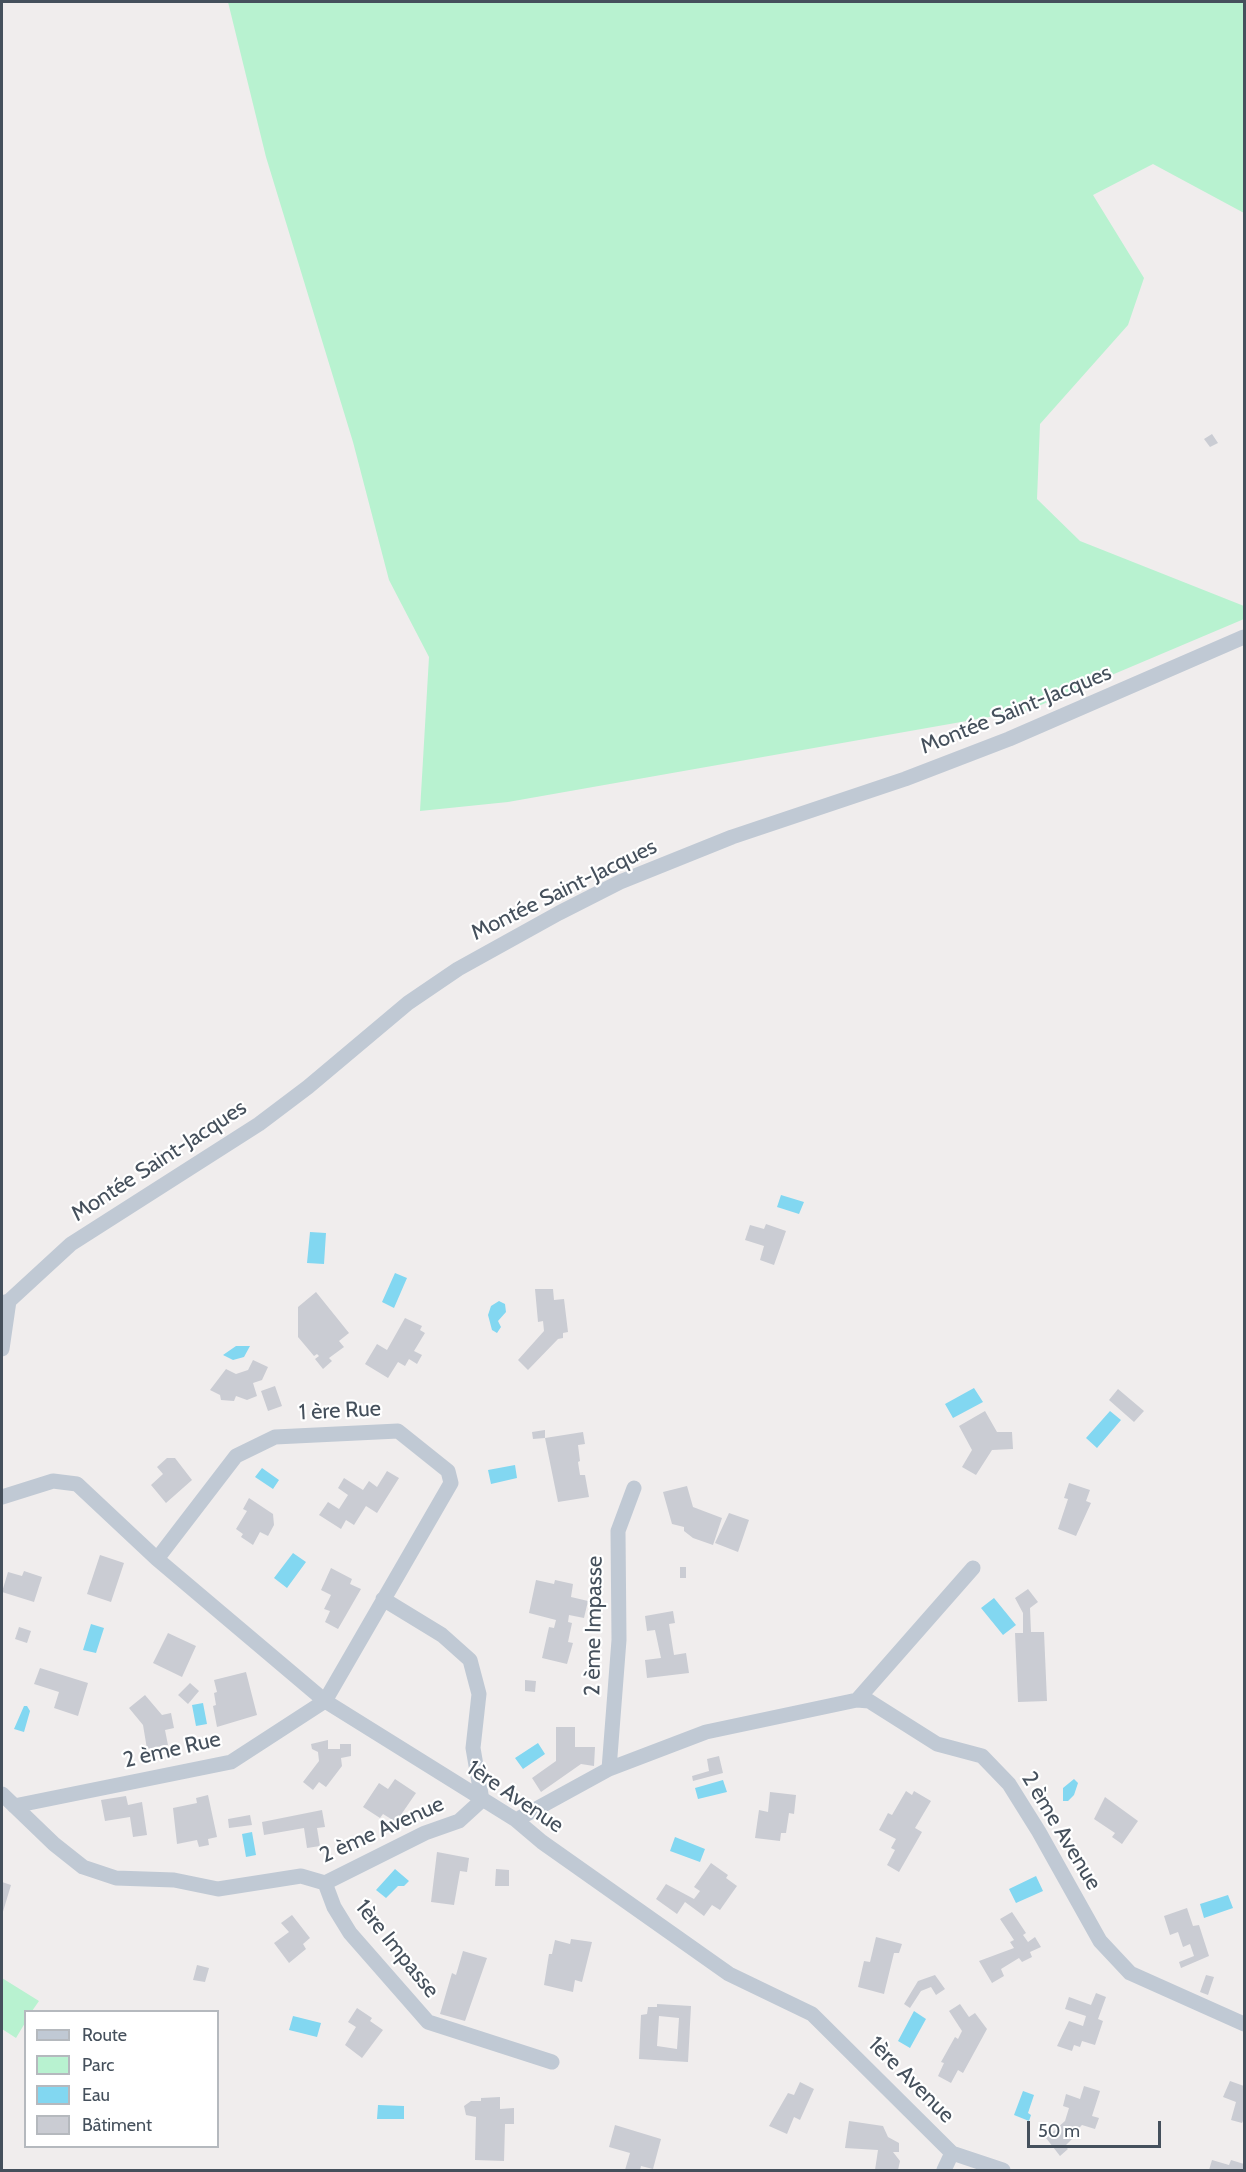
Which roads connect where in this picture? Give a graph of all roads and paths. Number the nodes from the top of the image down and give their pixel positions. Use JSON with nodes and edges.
{"nodes":[{"id":1,"x":1245,"y":637,"type":"edge"},
{"id":2,"x":5,"y":1302,"type":"edge"},
{"id":3,"x":2,"y":1350,"type":"edge"},
{"id":4,"x":634,"y":1488,"type":"dead end"},
{"id":5,"x":2,"y":1497,"type":"edge"},
{"id":6,"x":157,"y":1559,"type":"junction"},
{"id":7,"x":973,"y":1568,"type":"dead end"},
{"id":8,"x":383,"y":1599,"type":"junction"},
{"id":9,"x":857,"y":1700,"type":"junction"},
{"id":10,"x":325,"y":1701,"type":"junction"},
{"id":11,"x":609,"y":1769,"type":"junction"},
{"id":12,"x":2,"y":1794,"type":"edge"},
{"id":13,"x":482,"y":1800,"type":"junction"},
{"id":14,"x":14,"y":1806,"type":"junction"},
{"id":15,"x":516,"y":1820,"type":"junction"},
{"id":16,"x":325,"y":1883,"type":"junction"},
{"id":17,"x":1245,"y":2024,"type":"edge"},
{"id":18,"x":552,"y":2062,"type":"dead end"},
{"id":19,"x":952,"y":2153,"type":"junction"},
{"id":20,"x":944,"y":2170,"type":"edge"},
{"id":21,"x":1003,"y":2170,"type":"edge"}],
"edges":[{"from":1,"to":2,"type":"street","name":"Montée Saint-Jacques"},
{"from":2,"to":3,"type":"street"},
{"from":4,"to":11,"type":"street","name":"2 ème Impasse"},
{"from":5,"to":6,"type":"street","name":"1ère Avenue"},
{"from":6,"to":8,"type":"street","name":"1 ère Rue"},
{"from":6,"to":10,"type":"street","name":"1ère Avenue"},
{"from":7,"to":9,"type":"street"},
{"from":8,"to":10,"type":"street","name":"1 ère Rue"},
{"from":8,"to":13,"type":"street"},
{"from":9,"to":11,"type":"street"},
{"from":9,"to":17,"type":"street","name":"2 ème Avenue"},
{"from":10,"to":13,"type":"street","name":"1ère Avenue"},
{"from":10,"to":14,"type":"street","name":"2 ème Rue"},
{"from":11,"to":15,"type":"street"},
{"from":12,"to":14,"type":"street","name":"2 ème Avenue"},
{"from":13,"to":15,"type":"street","name":"1ère Avenue"},
{"from":13,"to":16,"type":"street","name":"2 ème Avenue"},
{"from":14,"to":16,"type":"street","name":"2 ème Avenue"},
{"from":15,"to":19,"type":"street","name":"1ère Avenue"},
{"from":16,"to":18,"type":"street","name":"1ère Impasse"},
{"from":19,"to":20,"type":"street"},
{"from":19,"to":21,"type":"street","name":"1ère Avenue"}]}
